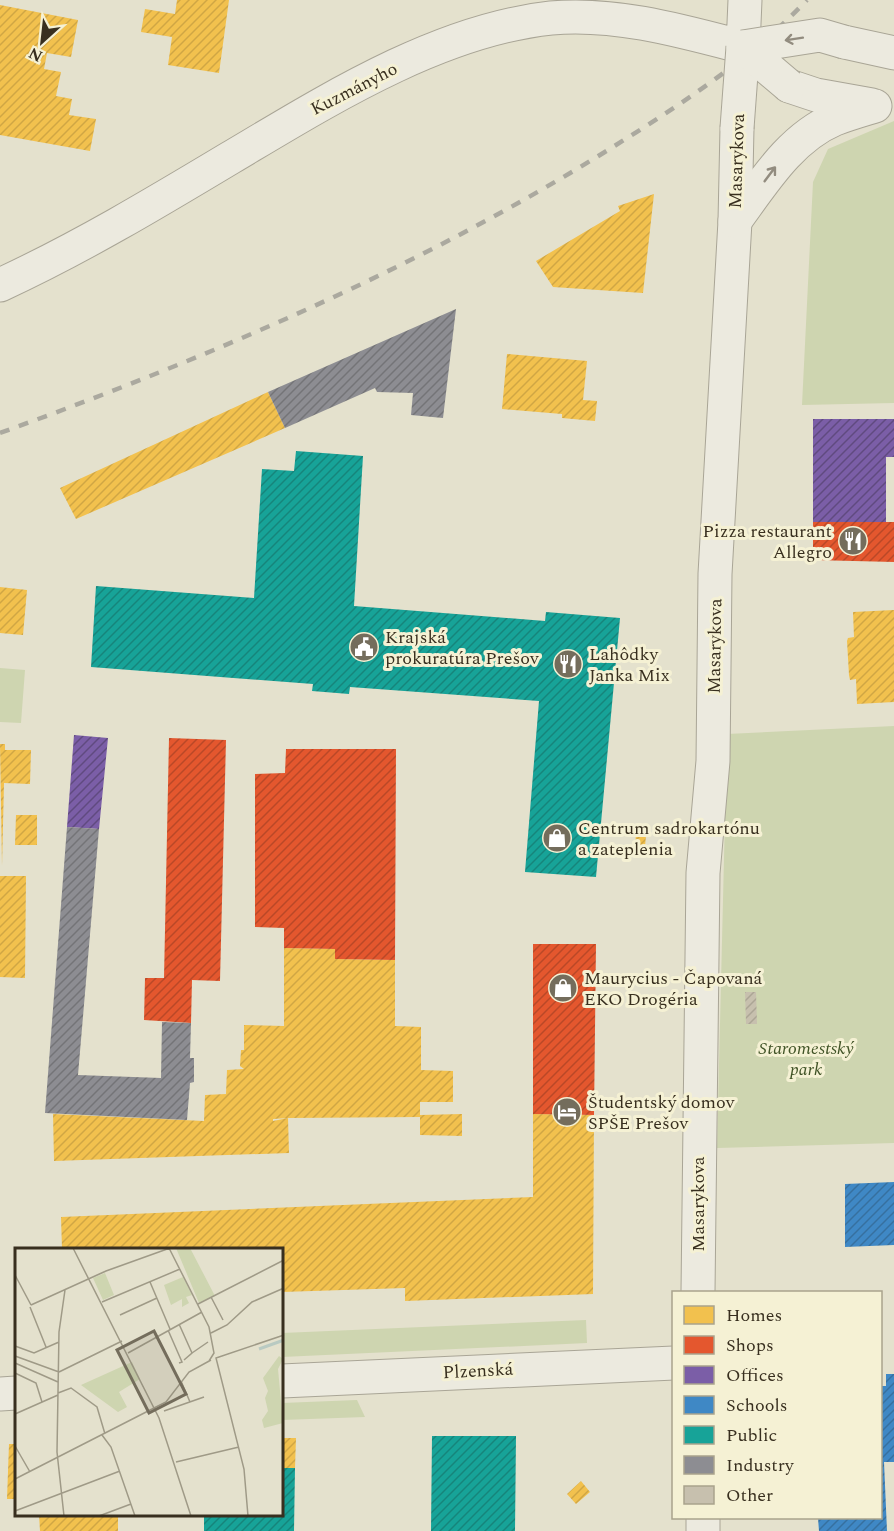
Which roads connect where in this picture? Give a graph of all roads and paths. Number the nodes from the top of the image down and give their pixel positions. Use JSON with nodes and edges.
{"nodes":[{"id":1,"x":746,"y":0,"type":"edge"},
{"id":2,"x":564,"y":9,"type":"edge"},
{"id":3,"x":743,"y":47,"type":"junction"},
{"id":4,"x":894,"y":53,"type":"edge"},
{"id":5,"x":885,"y":106,"type":"edge"},
{"id":6,"x":735,"y":221,"type":"junction"},
{"id":7,"x":0,"y":285,"type":"edge"},
{"id":8,"x":698,"y":1291,"type":"edge"},
{"id":9,"x":672,"y":1364,"type":"edge"},
{"id":10,"x":284,"y":1381,"type":"edge"},
{"id":11,"x":15,"y":1393,"type":"edge"},
{"id":12,"x":0,"y":1394,"type":"edge"}],
"edges":[{"from":1,"to":3,"type":"street","name":"Masarykova"},
{"from":2,"to":3,"type":"street","name":"Kuzmányho"},
{"from":2,"to":7,"type":"street","name":"Kuzmányho"},
{"from":4,"to":3,"type":"street","one_way":true,"bridge":true},
{"from":3,"to":5,"type":"street","bridge":true},
{"from":3,"to":6,"type":"street","name":"Masarykova","bridge":true},
{"from":6,"to":5,"type":"street","one_way":true},
{"from":6,"to":8,"type":"street","name":"Masarykova"},
{"from":9,"to":10,"type":"street","name":"Plzenská"},
{"from":11,"to":12,"type":"street"}]}
